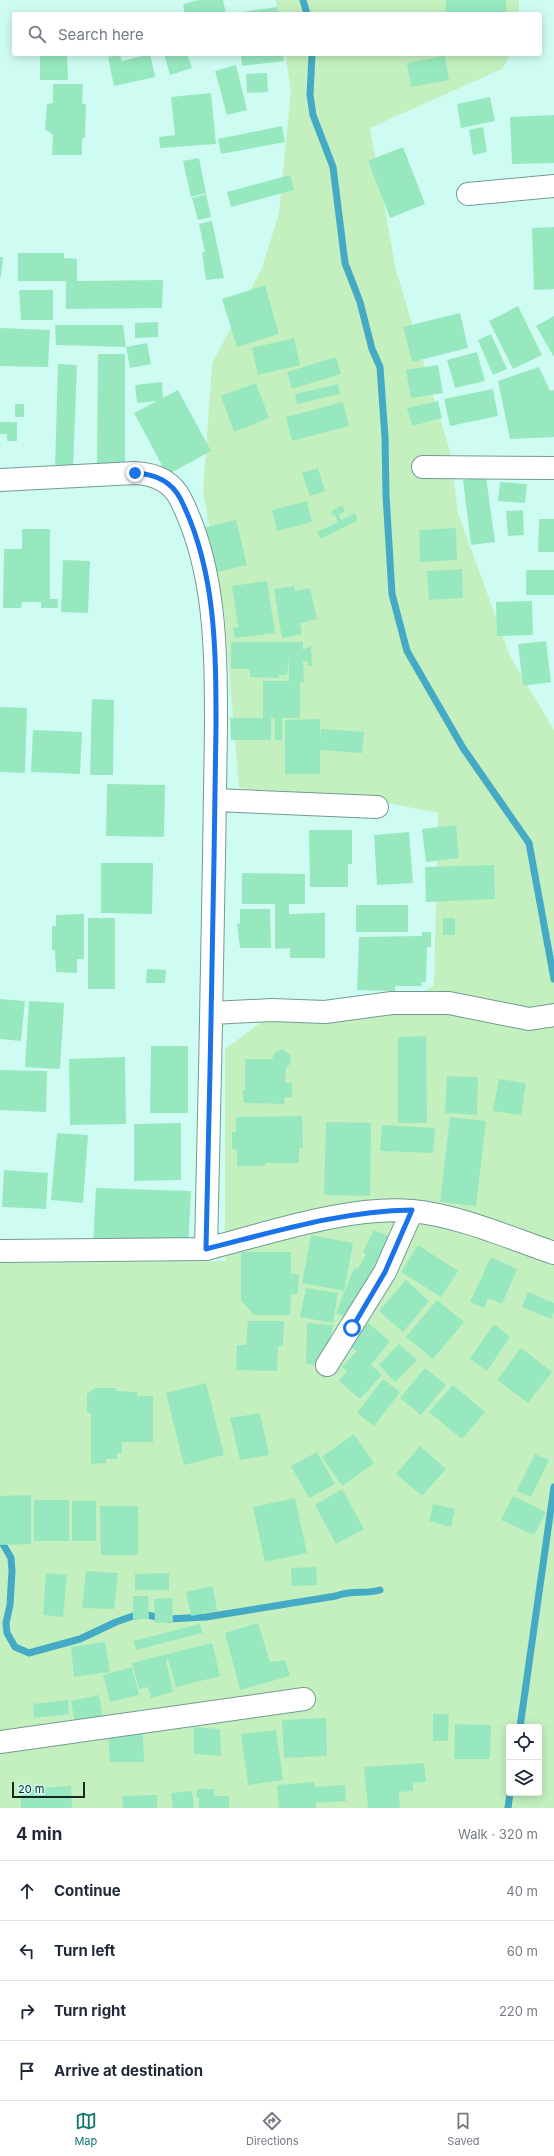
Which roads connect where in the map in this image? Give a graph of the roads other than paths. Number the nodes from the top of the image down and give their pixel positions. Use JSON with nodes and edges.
{"nodes":[{"id":1,"x":554,"y":186,"type":"edge"},
{"id":2,"x":468,"y":194,"type":"dead end"},
{"id":3,"x":423,"y":467,"type":"dead end"},
{"id":4,"x":554,"y":468,"type":"edge"},
{"id":5,"x":0,"y":480,"type":"edge"},
{"id":6,"x":215,"y":800,"type":"junction"},
{"id":7,"x":377,"y":807,"type":"dead end"},
{"id":8,"x":212,"y":1013,"type":"junction"},
{"id":9,"x":554,"y":1015,"type":"edge"},
{"id":10,"x":412,"y":1210,"type":"junction"},
{"id":11,"x":206,"y":1249,"type":"junction"},
{"id":12,"x":0,"y":1251,"type":"edge"},
{"id":13,"x":554,"y":1253,"type":"edge"},
{"id":14,"x":327,"y":1365,"type":"dead end"},
{"id":15,"x":304,"y":1699,"type":"dead end"},
{"id":16,"x":0,"y":1742,"type":"edge"}],
"edges":[{"from":1,"to":2,"type":"street"},
{"from":3,"to":4,"type":"street"},
{"from":5,"to":6,"type":"street"},
{"from":6,"to":7,"type":"street"},
{"from":6,"to":8,"type":"street"},
{"from":8,"to":9,"type":"street"},
{"from":8,"to":11,"type":"street"},
{"from":10,"to":11,"type":"street"},
{"from":10,"to":13,"type":"street"},
{"from":10,"to":14,"type":"street"},
{"from":11,"to":12,"type":"street"},
{"from":15,"to":16,"type":"street"}]}
